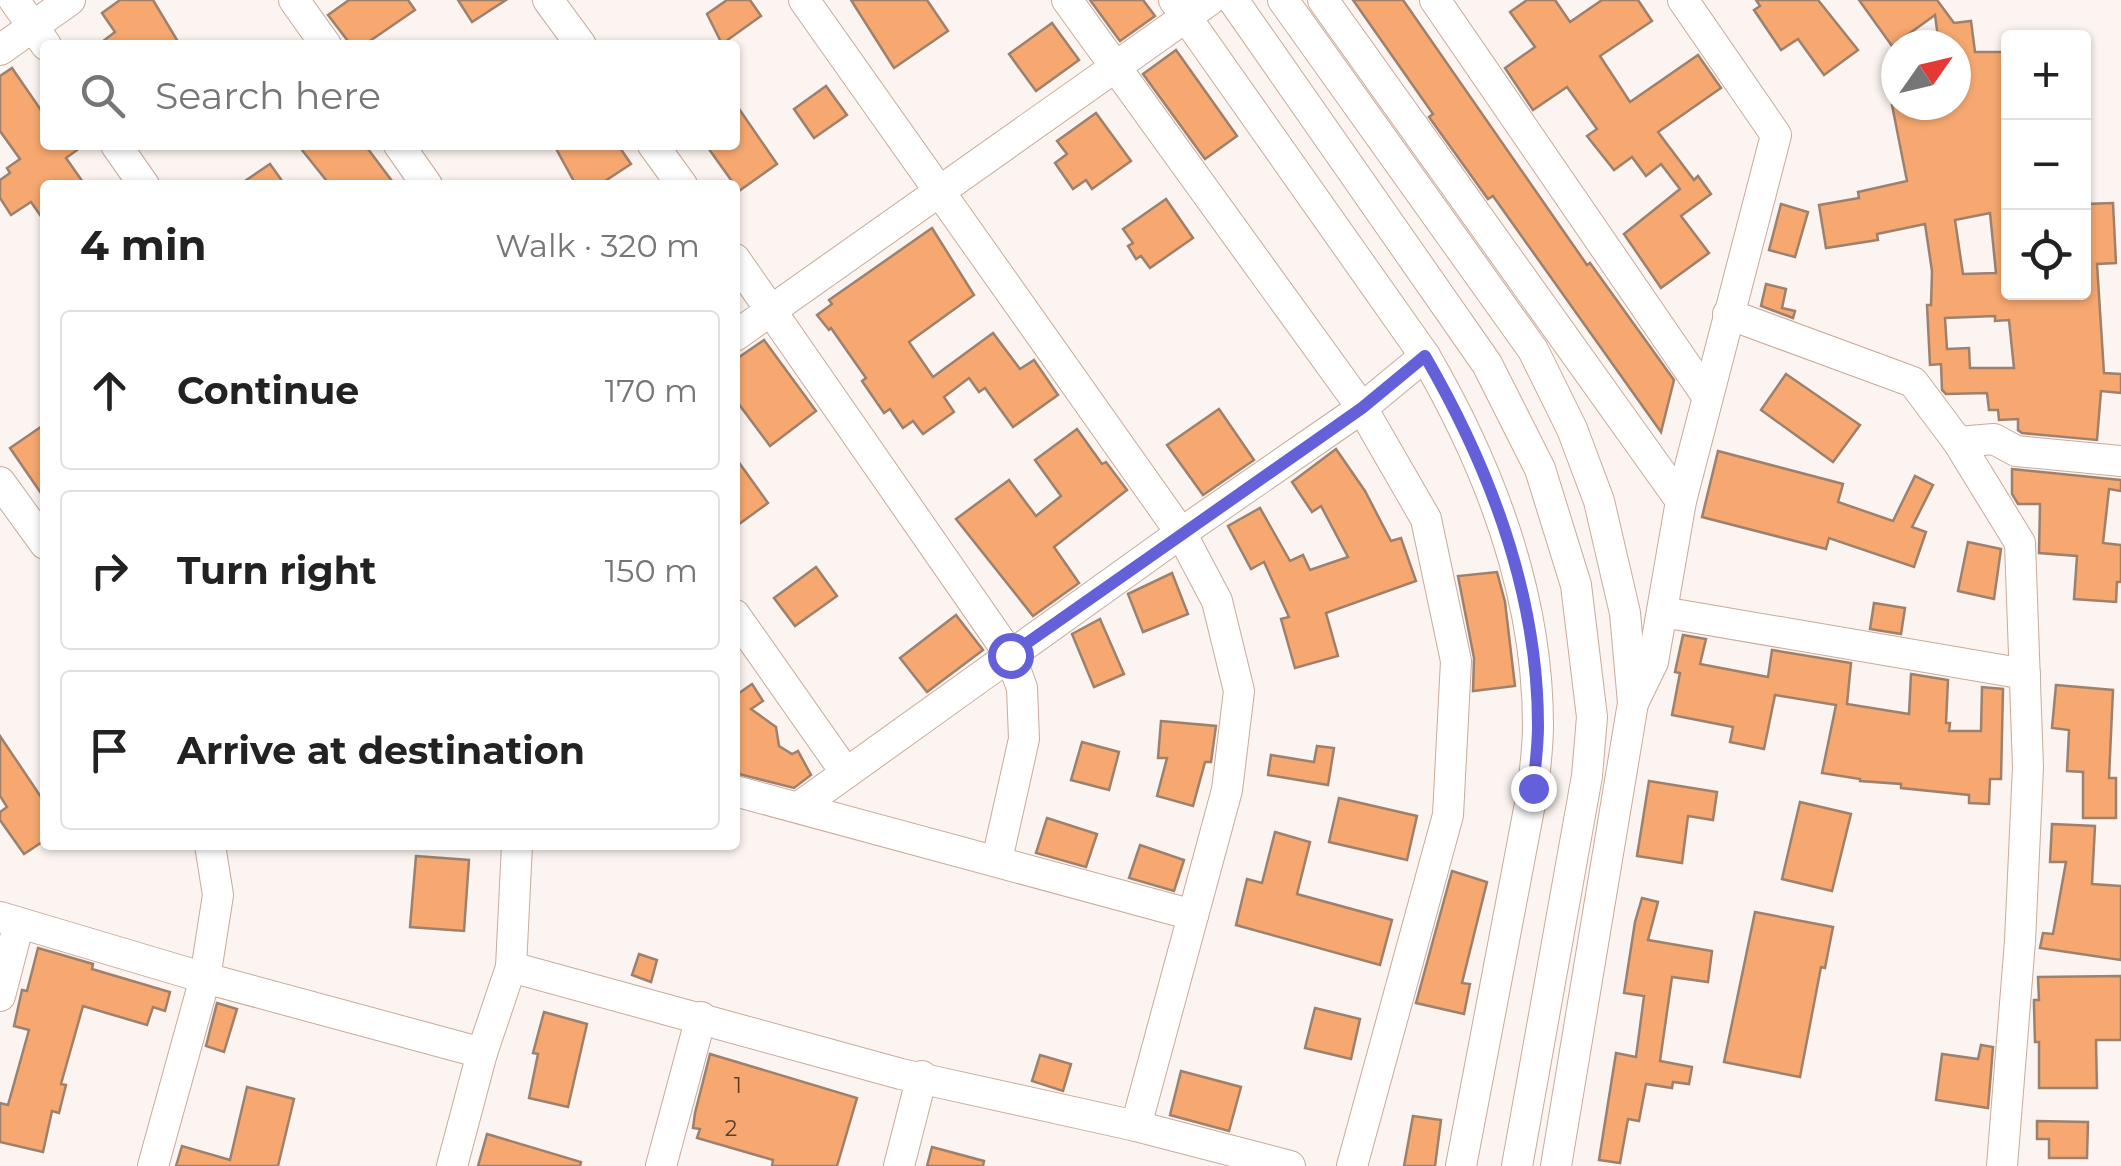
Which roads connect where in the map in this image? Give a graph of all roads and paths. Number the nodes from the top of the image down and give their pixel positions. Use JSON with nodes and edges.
{"nodes":[{"id":1,"x":14,"y":0,"type":"edge"},
{"id":2,"x":70,"y":0,"type":"edge"},
{"id":3,"x":294,"y":0,"type":"edge"},
{"id":4,"x":548,"y":0,"type":"edge"},
{"id":5,"x":804,"y":0,"type":"edge"},
{"id":6,"x":1067,"y":0,"type":"edge"},
{"id":7,"x":1233,"y":0,"type":"edge"},
{"id":8,"x":1282,"y":0,"type":"edge"},
{"id":9,"x":1322,"y":0,"type":"edge"},
{"id":10,"x":1435,"y":0,"type":"edge"},
{"id":11,"x":1683,"y":0,"type":"edge"},
{"id":12,"x":1190,"y":5,"type":"edge"},
{"id":13,"x":39,"y":35,"type":"edge"},
{"id":14,"x":322,"y":40,"type":"edge"},
{"id":15,"x":576,"y":40,"type":"edge"},
{"id":16,"x":0,"y":50,"type":"edge"},
{"id":17,"x":1116,"y":67,"type":"junction"},
{"id":18,"x":120,"y":150,"type":"edge"},
{"id":19,"x":402,"y":150,"type":"edge"},
{"id":20,"x":657,"y":150,"type":"edge"},
{"id":21,"x":140,"y":180,"type":"edge"},
{"id":22,"x":424,"y":180,"type":"edge"},
{"id":23,"x":678,"y":180,"type":"edge"},
{"id":24,"x":941,"y":190,"type":"junction"},
{"id":25,"x":740,"y":266,"type":"edge"},
{"id":26,"x":772,"y":310,"type":"junction"},
{"id":27,"x":1728,"y":314,"type":"junction"},
{"id":28,"x":740,"y":332,"type":"edge"},
{"id":29,"x":1425,"y":356,"type":"junction"},
{"id":30,"x":1708,"y":396,"type":"junction"},
{"id":31,"x":1362,"y":408,"type":"junction"},
{"id":32,"x":1958,"y":442,"type":"junction"},
{"id":33,"x":2121,"y":462,"type":"edge"},
{"id":34,"x":0,"y":482,"type":"edge"},
{"id":35,"x":1681,"y":501,"type":"junction"},
{"id":36,"x":1181,"y":533,"type":"junction"},
{"id":37,"x":40,"y":537,"type":"edge"},
{"id":38,"x":1662,"y":612,"type":"junction"},
{"id":39,"x":740,"y":622,"type":"edge"},
{"id":40,"x":1010,"y":655,"type":"junction"},
{"id":41,"x":2024,"y":674,"type":"junction"},
{"id":42,"x":1633,"y":703,"type":"junction"},
{"id":43,"x":846,"y":773,"type":"junction"},
{"id":44,"x":740,"y":792,"type":"edge"},
{"id":45,"x":799,"y":807,"type":"junction"},
{"id":46,"x":211,"y":850,"type":"edge"},
{"id":47,"x":516,"y":850,"type":"edge"},
{"id":48,"x":997,"y":860,"type":"junction"},
{"id":49,"x":1193,"y":915,"type":"junction"},
{"id":50,"x":10,"y":920,"type":"edge"},
{"id":51,"x":512,"y":966,"type":"junction"},
{"id":52,"x":205,"y":978,"type":"junction"},
{"id":53,"x":0,"y":996,"type":"edge"},
{"id":54,"x":701,"y":1017,"type":"junction"},
{"id":55,"x":482,"y":1053,"type":"junction"},
{"id":56,"x":922,"y":1076,"type":"junction"},
{"id":57,"x":1136,"y":1126,"type":"junction"},
{"id":58,"x":153,"y":1166,"type":"edge"},
{"id":59,"x":452,"y":1166,"type":"edge"},
{"id":60,"x":661,"y":1166,"type":"edge"},
{"id":61,"x":899,"y":1166,"type":"edge"},
{"id":62,"x":1290,"y":1166,"type":"edge"},
{"id":63,"x":1352,"y":1166,"type":"edge"},
{"id":64,"x":1460,"y":1166,"type":"edge"},
{"id":65,"x":1517,"y":1166,"type":"edge"},
{"id":66,"x":1556,"y":1166,"type":"edge"},
{"id":67,"x":2002,"y":1166,"type":"edge"}],
"edges":[{"from":1,"to":13,"type":"street"},
{"from":2,"to":13,"type":"street"},
{"from":3,"to":14,"type":"street"},
{"from":4,"to":15,"type":"street"},
{"from":5,"to":24,"type":"street"},
{"from":6,"to":17,"type":"street"},
{"from":7,"to":65,"type":"street"},
{"from":8,"to":42,"type":"street"},
{"from":9,"to":35,"type":"street"},
{"from":10,"to":30,"type":"street"},
{"from":11,"to":27,"type":"street"},
{"from":12,"to":17,"type":"street"},
{"from":12,"to":29,"type":"street"},
{"from":13,"to":16,"type":"street"},
{"from":17,"to":24,"type":"street"},
{"from":17,"to":31,"type":"street"},
{"from":18,"to":21,"type":"street"},
{"from":19,"to":22,"type":"street"},
{"from":20,"to":23,"type":"street"},
{"from":24,"to":26,"type":"street"},
{"from":24,"to":36,"type":"street"},
{"from":25,"to":26,"type":"street"},
{"from":26,"to":28,"type":"street"},
{"from":26,"to":40,"type":"street"},
{"from":27,"to":30,"type":"street"},
{"from":27,"to":32,"type":"street"},
{"from":29,"to":31,"type":"street"},
{"from":29,"to":64,"type":"street"},
{"from":30,"to":35,"type":"street"},
{"from":31,"to":36,"type":"street"},
{"from":31,"to":63,"type":"street"},
{"from":32,"to":33,"type":"street"},
{"from":32,"to":41,"type":"street"},
{"from":34,"to":37,"type":"street"},
{"from":35,"to":38,"type":"street"},
{"from":36,"to":40,"type":"street"},
{"from":36,"to":49,"type":"street"},
{"from":38,"to":41,"type":"street"},
{"from":38,"to":42,"type":"street"},
{"from":39,"to":43,"type":"street"},
{"from":40,"to":43,"type":"street"},
{"from":40,"to":48,"type":"street"},
{"from":41,"to":67,"type":"street"},
{"from":42,"to":66,"type":"street"},
{"from":43,"to":45,"type":"street"},
{"from":44,"to":45,"type":"street"},
{"from":45,"to":48,"type":"street"},
{"from":46,"to":52,"type":"street"},
{"from":47,"to":51,"type":"street"},
{"from":48,"to":49,"type":"street"},
{"from":49,"to":57,"type":"street"},
{"from":50,"to":52,"type":"street"},
{"from":50,"to":53,"type":"street"},
{"from":51,"to":54,"type":"street"},
{"from":51,"to":55,"type":"street"},
{"from":52,"to":55,"type":"street"},
{"from":52,"to":58,"type":"street"},
{"from":54,"to":56,"type":"street"},
{"from":54,"to":60,"type":"street"},
{"from":55,"to":59,"type":"street"},
{"from":56,"to":57,"type":"street"},
{"from":56,"to":61,"type":"street"},
{"from":57,"to":62,"type":"street"}]}
